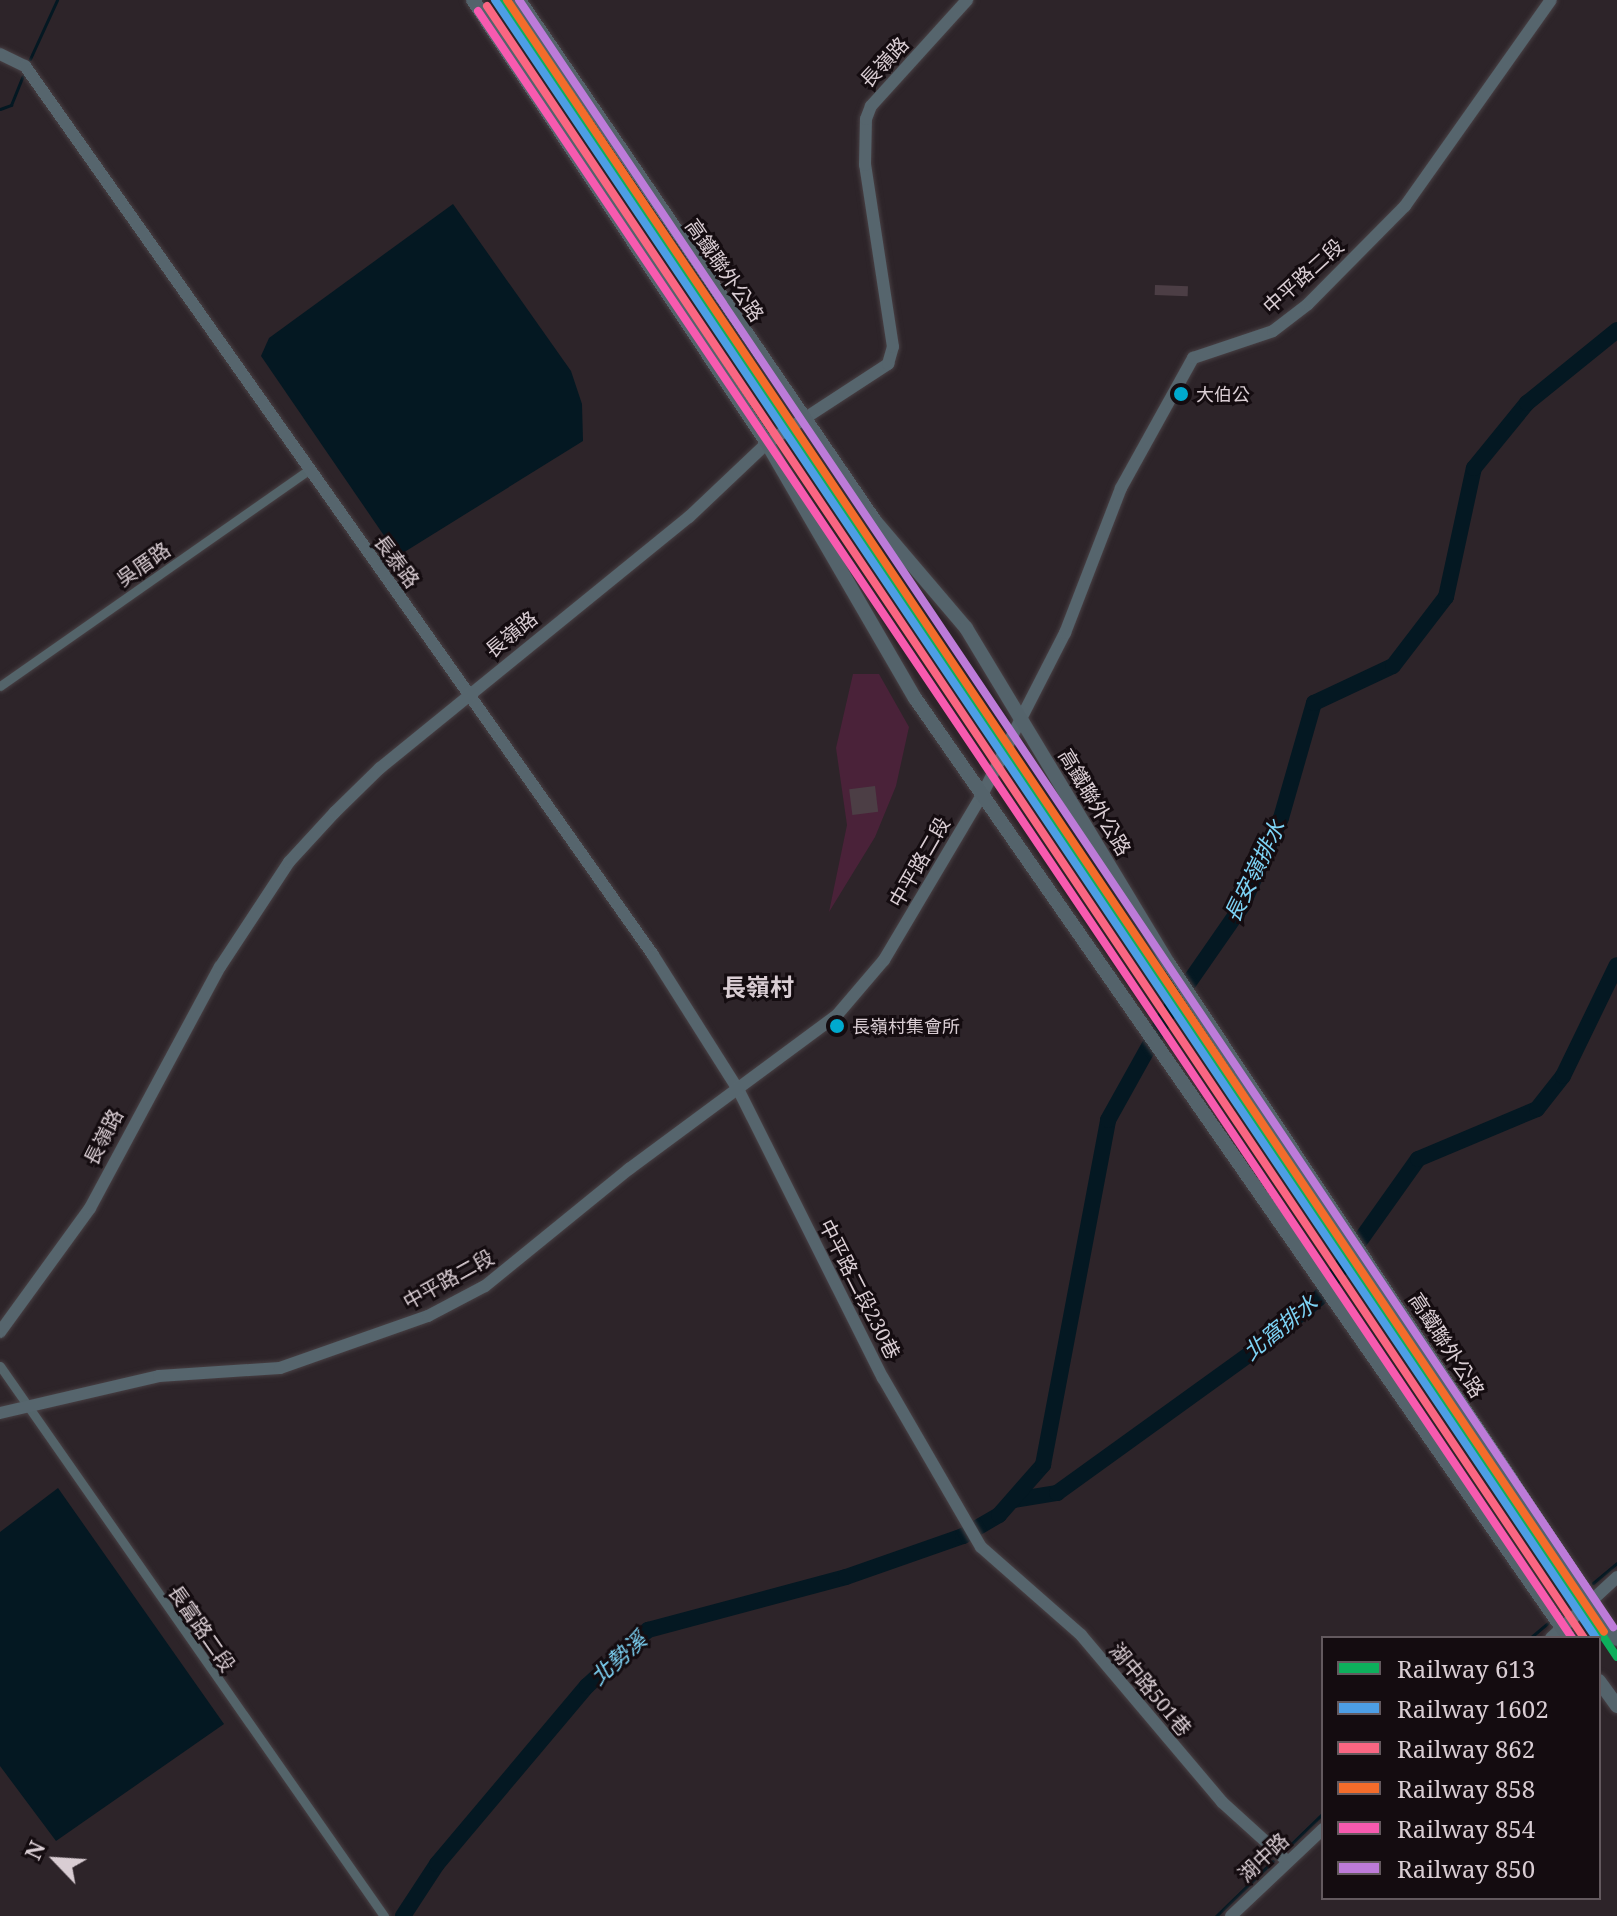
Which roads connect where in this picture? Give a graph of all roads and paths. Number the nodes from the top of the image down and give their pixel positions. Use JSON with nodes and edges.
{"nodes":[{"id":1,"x":473,"y":0,"type":"edge"},
{"id":2,"x":519,"y":0,"type":"edge"},
{"id":3,"x":967,"y":0,"type":"edge"},
{"id":4,"x":1551,"y":0,"type":"edge"},
{"id":5,"x":0,"y":54,"type":"edge"},
{"id":6,"x":802,"y":418,"type":"junction"},
{"id":7,"x":767,"y":443,"type":"junction"},
{"id":8,"x":307,"y":471,"type":"junction"},
{"id":9,"x":0,"y":686,"type":"edge"},
{"id":10,"x":471,"y":694,"type":"junction"},
{"id":11,"x":1022,"y":719,"type":"junction"},
{"id":12,"x":983,"y":793,"type":"junction"},
{"id":13,"x":739,"y":1091,"type":"junction"},
{"id":14,"x":0,"y":1332,"type":"edge"},
{"id":15,"x":0,"y":1366,"type":"edge"},
{"id":16,"x":30,"y":1410,"type":"junction"},
{"id":17,"x":0,"y":1413,"type":"edge"},
{"id":18,"x":981,"y":1547,"type":"joint"},
{"id":19,"x":1617,"y":1577,"type":"edge"},
{"id":20,"x":1590,"y":1601,"type":"junction"},
{"id":21,"x":1561,"y":1635,"type":"edge"},
{"id":22,"x":1617,"y":1639,"type":"edge"},
{"id":23,"x":1601,"y":1684,"type":"edge"},
{"id":24,"x":1617,"y":1706,"type":"edge"},
{"id":25,"x":1321,"y":1831,"type":"edge"},
{"id":26,"x":1287,"y":1861,"type":"junction"},
{"id":27,"x":382,"y":1912,"type":"edge"},
{"id":28,"x":1231,"y":1916,"type":"edge"}],
"edges":[{"from":1,"to":7,"type":"main road"},
{"from":2,"to":6,"type":"main road","name":"高鐵聯外公路"},
{"from":3,"to":6,"type":"street","name":"長嶺路"},
{"from":4,"to":11,"type":"street","name":"中平路二段"},
{"from":5,"to":8,"type":"street","name":"長泰路"},
{"from":6,"to":7,"type":"street","name":"長嶺路"},
{"from":6,"to":11,"type":"main road","name":"高鐵聯外公路"},
{"from":7,"to":10,"type":"street","name":"長嶺路"},
{"from":7,"to":12,"type":"main road"},
{"from":8,"to":9,"type":"street","name":"吳厝路"},
{"from":8,"to":10,"type":"street","name":"長泰路"},
{"from":10,"to":13,"type":"street","name":"長泰路"},
{"from":10,"to":14,"type":"street","name":"長嶺路"},
{"from":11,"to":12,"type":"street","name":"中平路二段"},
{"from":11,"to":20,"type":"main road","name":"高鐵聯外公路"},
{"from":12,"to":13,"type":"street","name":"中平路二段"},
{"from":12,"to":21,"type":"main road"},
{"from":13,"to":16,"type":"street","name":"中平路二段"},
{"from":13,"to":18,"type":"street","name":"中平路二段230巷"},
{"from":15,"to":16,"type":"street","name":"長富路二段"},
{"from":16,"to":17,"type":"street","name":"中平路二段"},
{"from":16,"to":27,"type":"street","name":"長富路二段"},
{"from":18,"to":26,"type":"street","name":"湖中路501巷"},
{"from":19,"to":20,"type":"street"},
{"from":20,"to":21,"type":"street"},
{"from":20,"to":22,"type":"main road","name":"高鐵聯外公路"},
{"from":23,"to":24,"type":"main road"},
{"from":25,"to":26,"type":"street","name":"湖中路"},
{"from":26,"to":28,"type":"street","name":"湖中路"}]}
